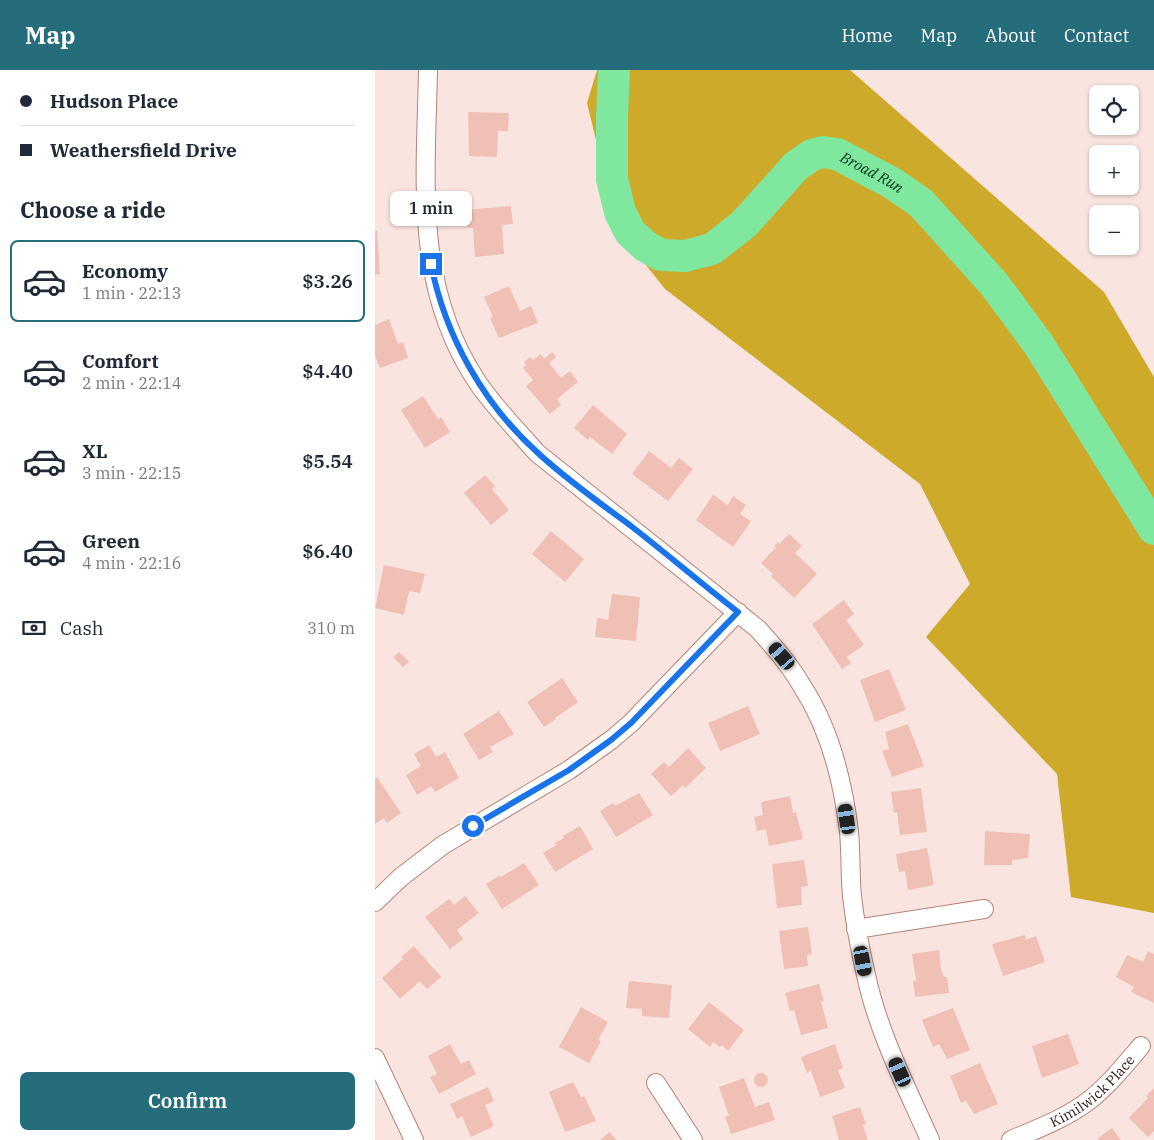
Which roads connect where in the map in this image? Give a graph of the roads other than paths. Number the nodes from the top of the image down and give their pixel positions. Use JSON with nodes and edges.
{"nodes":[{"id":1,"x":428,"y":70,"type":"edge"},
{"id":2,"x":738,"y":612,"type":"junction"},
{"id":3,"x":375,"y":902,"type":"edge"},
{"id":4,"x":984,"y":909,"type":"dead end"},
{"id":5,"x":857,"y":929,"type":"junction"},
{"id":6,"x":1141,"y":1046,"type":"dead end"},
{"id":7,"x":375,"y":1058,"type":"edge"},
{"id":8,"x":656,"y":1083,"type":"dead end"},
{"id":9,"x":414,"y":1140,"type":"edge"},
{"id":10,"x":693,"y":1140,"type":"edge"},
{"id":11,"x":930,"y":1140,"type":"edge"},
{"id":12,"x":1011,"y":1140,"type":"edge"}],
"edges":[{"from":1,"to":2,"type":"street"},
{"from":2,"to":3,"type":"street"},
{"from":2,"to":5,"type":"street"},
{"from":4,"to":5,"type":"street"},
{"from":5,"to":11,"type":"street"},
{"from":6,"to":12,"type":"street","name":"Kimilwick Place"},
{"from":7,"to":9,"type":"street"},
{"from":8,"to":10,"type":"street"}]}
